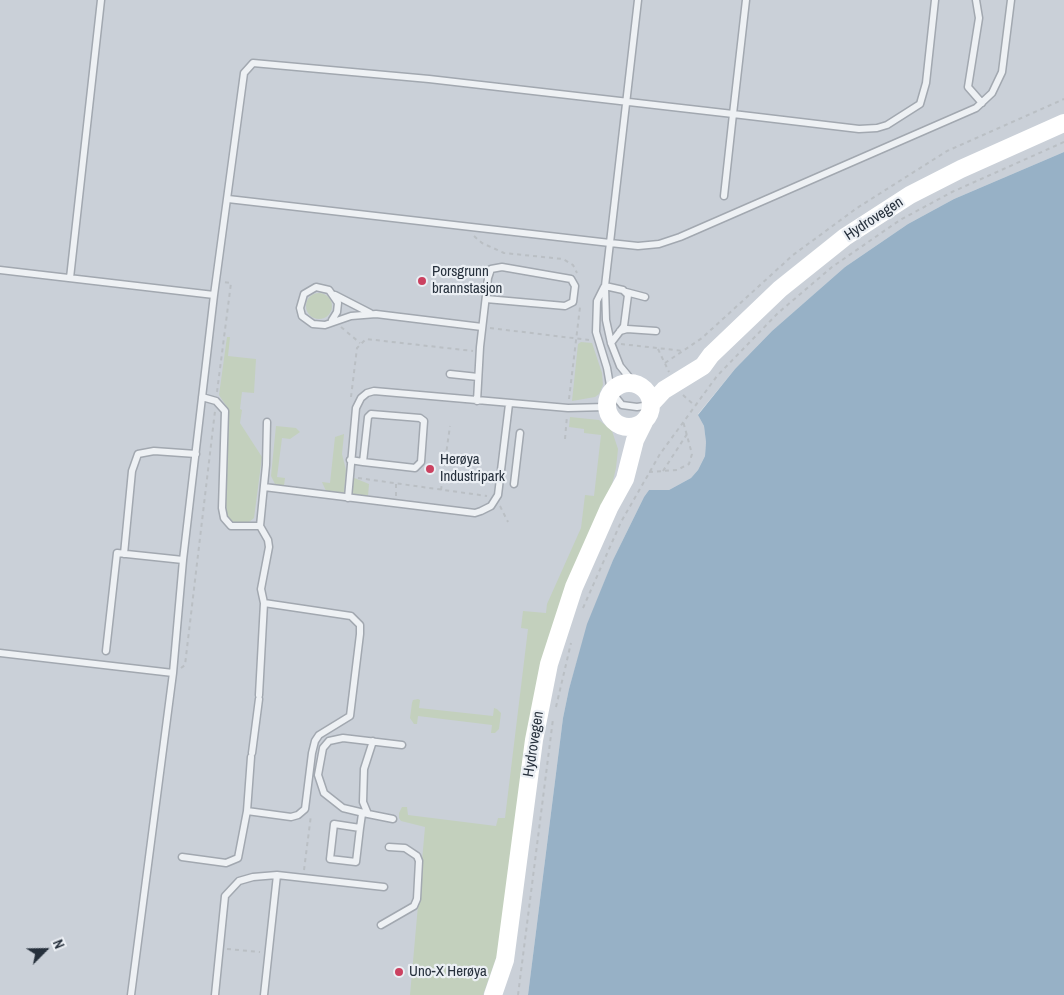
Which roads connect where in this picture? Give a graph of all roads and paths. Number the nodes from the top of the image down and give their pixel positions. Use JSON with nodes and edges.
{"nodes":[{"id":1,"x":101,"y":0,"type":"edge"},
{"id":2,"x":638,"y":0,"type":"edge"},
{"id":3,"x":746,"y":0,"type":"edge"},
{"id":4,"x":935,"y":0,"type":"edge"},
{"id":5,"x":976,"y":0,"type":"edge"},
{"id":6,"x":1011,"y":0,"type":"edge"},
{"id":7,"x":625,"y":102,"type":"junction"},
{"id":8,"x":982,"y":103,"type":"junction"},
{"id":9,"x":733,"y":114,"type":"junction"},
{"id":10,"x":1064,"y":123,"type":"edge"},
{"id":11,"x":1064,"y":142,"type":"edge"},
{"id":12,"x":724,"y":196,"type":"dead end"},
{"id":13,"x":228,"y":199,"type":"junction"},
{"id":14,"x":610,"y":243,"type":"junction"},
{"id":15,"x":0,"y":270,"type":"edge"},
{"id":16,"x":70,"y":278,"type":"junction"},
{"id":17,"x":216,"y":282,"type":"junction"},
{"id":18,"x":605,"y":286,"type":"junction"},
{"id":19,"x":626,"y":292,"type":"junction"},
{"id":20,"x":214,"y":295,"type":"junction"},
{"id":21,"x":335,"y":295,"type":"junction"},
{"id":22,"x":645,"y":297,"type":"dead end"},
{"id":23,"x":486,"y":299,"type":"junction"},
{"id":24,"x":376,"y":314,"type":"junction"},
{"id":25,"x":332,"y":320,"type":"junction"},
{"id":26,"x":482,"y":327,"type":"junction"},
{"id":27,"x":620,"y":331,"type":"junction"},
{"id":28,"x":656,"y":331,"type":"dead end"},
{"id":29,"x":592,"y":340,"type":"dead end"},
{"id":30,"x":360,"y":343,"type":"dead end"},
{"id":31,"x":611,"y":343,"type":"junction"},
{"id":32,"x":619,"y":344,"type":"dead end"},
{"id":33,"x":688,"y":348,"type":"dead end"},
{"id":34,"x":711,"y":355,"type":"junction"},
{"id":35,"x":450,"y":374,"type":"dead end"},
{"id":36,"x":478,"y":377,"type":"junction"},
{"id":37,"x":636,"y":384,"type":"junction"},
{"id":38,"x":202,"y":397,"type":"junction"},
{"id":39,"x":608,"y":399,"type":"junction"},
{"id":40,"x":477,"y":401,"type":"junction"},
{"id":41,"x":216,"y":402,"type":"junction"},
{"id":42,"x":509,"y":404,"type":"junction"},
{"id":43,"x":651,"y":404,"type":"junction"},
{"id":44,"x":683,"y":421,"type":"junction"},
{"id":45,"x":267,"y":422,"type":"dead end"},
{"id":46,"x":644,"y":422,"type":"junction"},
{"id":47,"x":616,"y":424,"type":"junction"},
{"id":48,"x":450,"y":426,"type":"dead end"},
{"id":49,"x":520,"y":433,"type":"dead end"},
{"id":50,"x":687,"y":434,"type":"junction"},
{"id":51,"x":196,"y":454,"type":"junction"},
{"id":52,"x":350,"y":460,"type":"junction"},
{"id":53,"x":363,"y":462,"type":"junction"},
{"id":54,"x":649,"y":472,"type":"junction"},
{"id":55,"x":662,"y":473,"type":"junction"},
{"id":56,"x":348,"y":477,"type":"junction"},
{"id":57,"x":396,"y":484,"type":"junction"},
{"id":58,"x":514,"y":484,"type":"dead end"},
{"id":59,"x":264,"y":487,"type":"junction"},
{"id":60,"x":441,"y":490,"type":"junction"},
{"id":61,"x":348,"y":498,"type":"junction"},
{"id":62,"x":495,"y":501,"type":"junction"},
{"id":63,"x":612,"y":502,"type":"junction"},
{"id":64,"x":396,"y":504,"type":"junction"},
{"id":65,"x":508,"y":522,"type":"dead end"},
{"id":66,"x":260,"y":526,"type":"junction"},
{"id":67,"x":124,"y":554,"type":"junction"},
{"id":68,"x":183,"y":560,"type":"junction"},
{"id":69,"x":264,"y":603,"type":"junction"},
{"id":70,"x":580,"y":614,"type":"dead end"},
{"id":71,"x":572,"y":641,"type":"dead end"},
{"id":72,"x":106,"y":650,"type":"dead end"},
{"id":73,"x":0,"y":654,"type":"edge"},
{"id":74,"x":173,"y":673,"type":"junction"},
{"id":75,"x":373,"y":741,"type":"junction"},
{"id":76,"x":402,"y":745,"type":"dead end"},
{"id":77,"x":246,"y":811,"type":"junction"},
{"id":78,"x":312,"y":814,"type":"dead end"},
{"id":79,"x":365,"y":814,"type":"junction"},
{"id":80,"x":393,"y":819,"type":"dead end"},
{"id":81,"x":360,"y":828,"type":"junction"},
{"id":82,"x":389,"y":847,"type":"dead end"},
{"id":83,"x":182,"y":857,"type":"dead end"},
{"id":84,"x":277,"y":875,"type":"junction"},
{"id":85,"x":303,"y":878,"type":"junction"},
{"id":86,"x":384,"y":888,"type":"dead end"},
{"id":87,"x":380,"y":925,"type":"dead end"},
{"id":88,"x":220,"y":948,"type":"junction"},
{"id":89,"x":268,"y":953,"type":"junction"},
{"id":90,"x":131,"y":995,"type":"edge"},
{"id":91,"x":215,"y":995,"type":"edge"},
{"id":92,"x":264,"y":995,"type":"edge"},
{"id":93,"x":493,"y":995,"type":"edge"},
{"id":94,"x":518,"y":995,"type":"edge"}],
"edges":[{"from":1,"to":16,"type":"lane"},
{"from":2,"to":7,"type":"lane"},
{"from":3,"to":9,"type":"lane"},
{"from":4,"to":9,"type":"lane"},
{"from":5,"to":8,"type":"lane"},
{"from":6,"to":8,"type":"lane"},
{"from":7,"to":9,"type":"lane"},
{"from":7,"to":13,"type":"lane"},
{"from":7,"to":14,"type":"lane"},
{"from":8,"to":14,"type":"lane"},
{"from":9,"to":12,"type":"lane"},
{"from":10,"to":34,"type":"street","name":"Hydrovegen"},
{"from":11,"to":44,"type":"path"},
{"from":13,"to":14,"type":"lane"},
{"from":13,"to":17,"type":"lane"},
{"from":14,"to":18,"type":"lane"},
{"from":15,"to":16,"type":"lane"},
{"from":16,"to":20,"type":"lane"},
{"from":17,"to":20,"type":"lane"},
{"from":17,"to":41,"type":"path"},
{"from":18,"to":19,"type":"lane"},
{"from":18,"to":31,"type":"lane"},
{"from":18,"to":39,"type":"lane"},
{"from":19,"to":22,"type":"lane"},
{"from":19,"to":27,"type":"lane"},
{"from":20,"to":38,"type":"lane"},
{"from":21,"to":24,"type":"lane"},
{"from":21,"to":25,"type":"lane"},
{"from":21,"to":25,"type":"lane"},
{"from":23,"to":23,"type":"lane"},
{"from":23,"to":26,"type":"lane"},
{"from":24,"to":25,"type":"lane"},
{"from":24,"to":26,"type":"lane"},
{"from":25,"to":30,"type":"path"},
{"from":26,"to":29,"type":"path"},
{"from":26,"to":36,"type":"lane"},
{"from":27,"to":28,"type":"lane"},
{"from":27,"to":31,"type":"lane"},
{"from":31,"to":37,"type":"lane"},
{"from":32,"to":33,"type":"path"},
{"from":34,"to":37,"type":"street","name":"Hydrovegen"},
{"from":34,"to":43,"type":"street","name":"Hydrovegen"},
{"from":35,"to":36,"type":"lane"},
{"from":36,"to":40,"type":"lane"},
{"from":37,"to":39,"type":"street","name":"Hydrovegen"},
{"from":37,"to":43,"type":"street"},
{"from":38,"to":41,"type":"lane"},
{"from":38,"to":51,"type":"lane"},
{"from":39,"to":42,"type":"lane"},
{"from":39,"to":43,"type":"lane"},
{"from":39,"to":47,"type":"street","name":"Hydrovegen"},
{"from":40,"to":42,"type":"lane"},
{"from":40,"to":52,"type":"lane"},
{"from":41,"to":66,"type":"lane"},
{"from":41,"to":74,"type":"path"},
{"from":42,"to":62,"type":"lane"},
{"from":43,"to":46,"type":"street","name":"Hydrovegen"},
{"from":44,"to":50,"type":"path"},
{"from":44,"to":54,"type":"path"},
{"from":45,"to":59,"type":"lane"},
{"from":46,"to":47,"type":"street"},
{"from":46,"to":63,"type":"street","name":"Hydrovegen"},
{"from":47,"to":63,"type":"street","name":"Hydrovegen"},
{"from":48,"to":60,"type":"path"},
{"from":49,"to":58,"type":"lane"},
{"from":50,"to":55,"type":"path"},
{"from":50,"to":55,"type":"path"},
{"from":51,"to":67,"type":"lane"},
{"from":51,"to":68,"type":"lane"},
{"from":52,"to":53,"type":"lane"},
{"from":52,"to":56,"type":"lane"},
{"from":53,"to":53,"type":"lane"},
{"from":54,"to":55,"type":"path"},
{"from":54,"to":70,"type":"path"},
{"from":56,"to":57,"type":"path"},
{"from":56,"to":61,"type":"lane"},
{"from":57,"to":60,"type":"path"},
{"from":57,"to":64,"type":"path"},
{"from":59,"to":61,"type":"lane"},
{"from":59,"to":66,"type":"lane"},
{"from":60,"to":62,"type":"path"},
{"from":61,"to":64,"type":"lane"},
{"from":62,"to":64,"type":"lane"},
{"from":62,"to":65,"type":"path"},
{"from":63,"to":93,"type":"street","name":"Hydrovegen"},
{"from":66,"to":69,"type":"lane"},
{"from":67,"to":68,"type":"lane"},
{"from":67,"to":72,"type":"lane"},
{"from":68,"to":74,"type":"lane"},
{"from":69,"to":77,"type":"lane"},
{"from":69,"to":77,"type":"lane"},
{"from":71,"to":94,"type":"path"},
{"from":73,"to":74,"type":"lane"},
{"from":74,"to":90,"type":"lane"},
{"from":75,"to":76,"type":"lane"},
{"from":75,"to":79,"type":"lane"},
{"from":75,"to":79,"type":"lane"},
{"from":77,"to":83,"type":"lane"},
{"from":78,"to":85,"type":"path"},
{"from":79,"to":80,"type":"lane"},
{"from":79,"to":81,"type":"lane"},
{"from":81,"to":81,"type":"lane"},
{"from":82,"to":87,"type":"lane"},
{"from":84,"to":85,"type":"lane"},
{"from":84,"to":88,"type":"lane"},
{"from":84,"to":89,"type":"lane"},
{"from":85,"to":86,"type":"lane"},
{"from":88,"to":89,"type":"path"},
{"from":88,"to":91,"type":"lane"},
{"from":89,"to":92,"type":"lane"}]}
